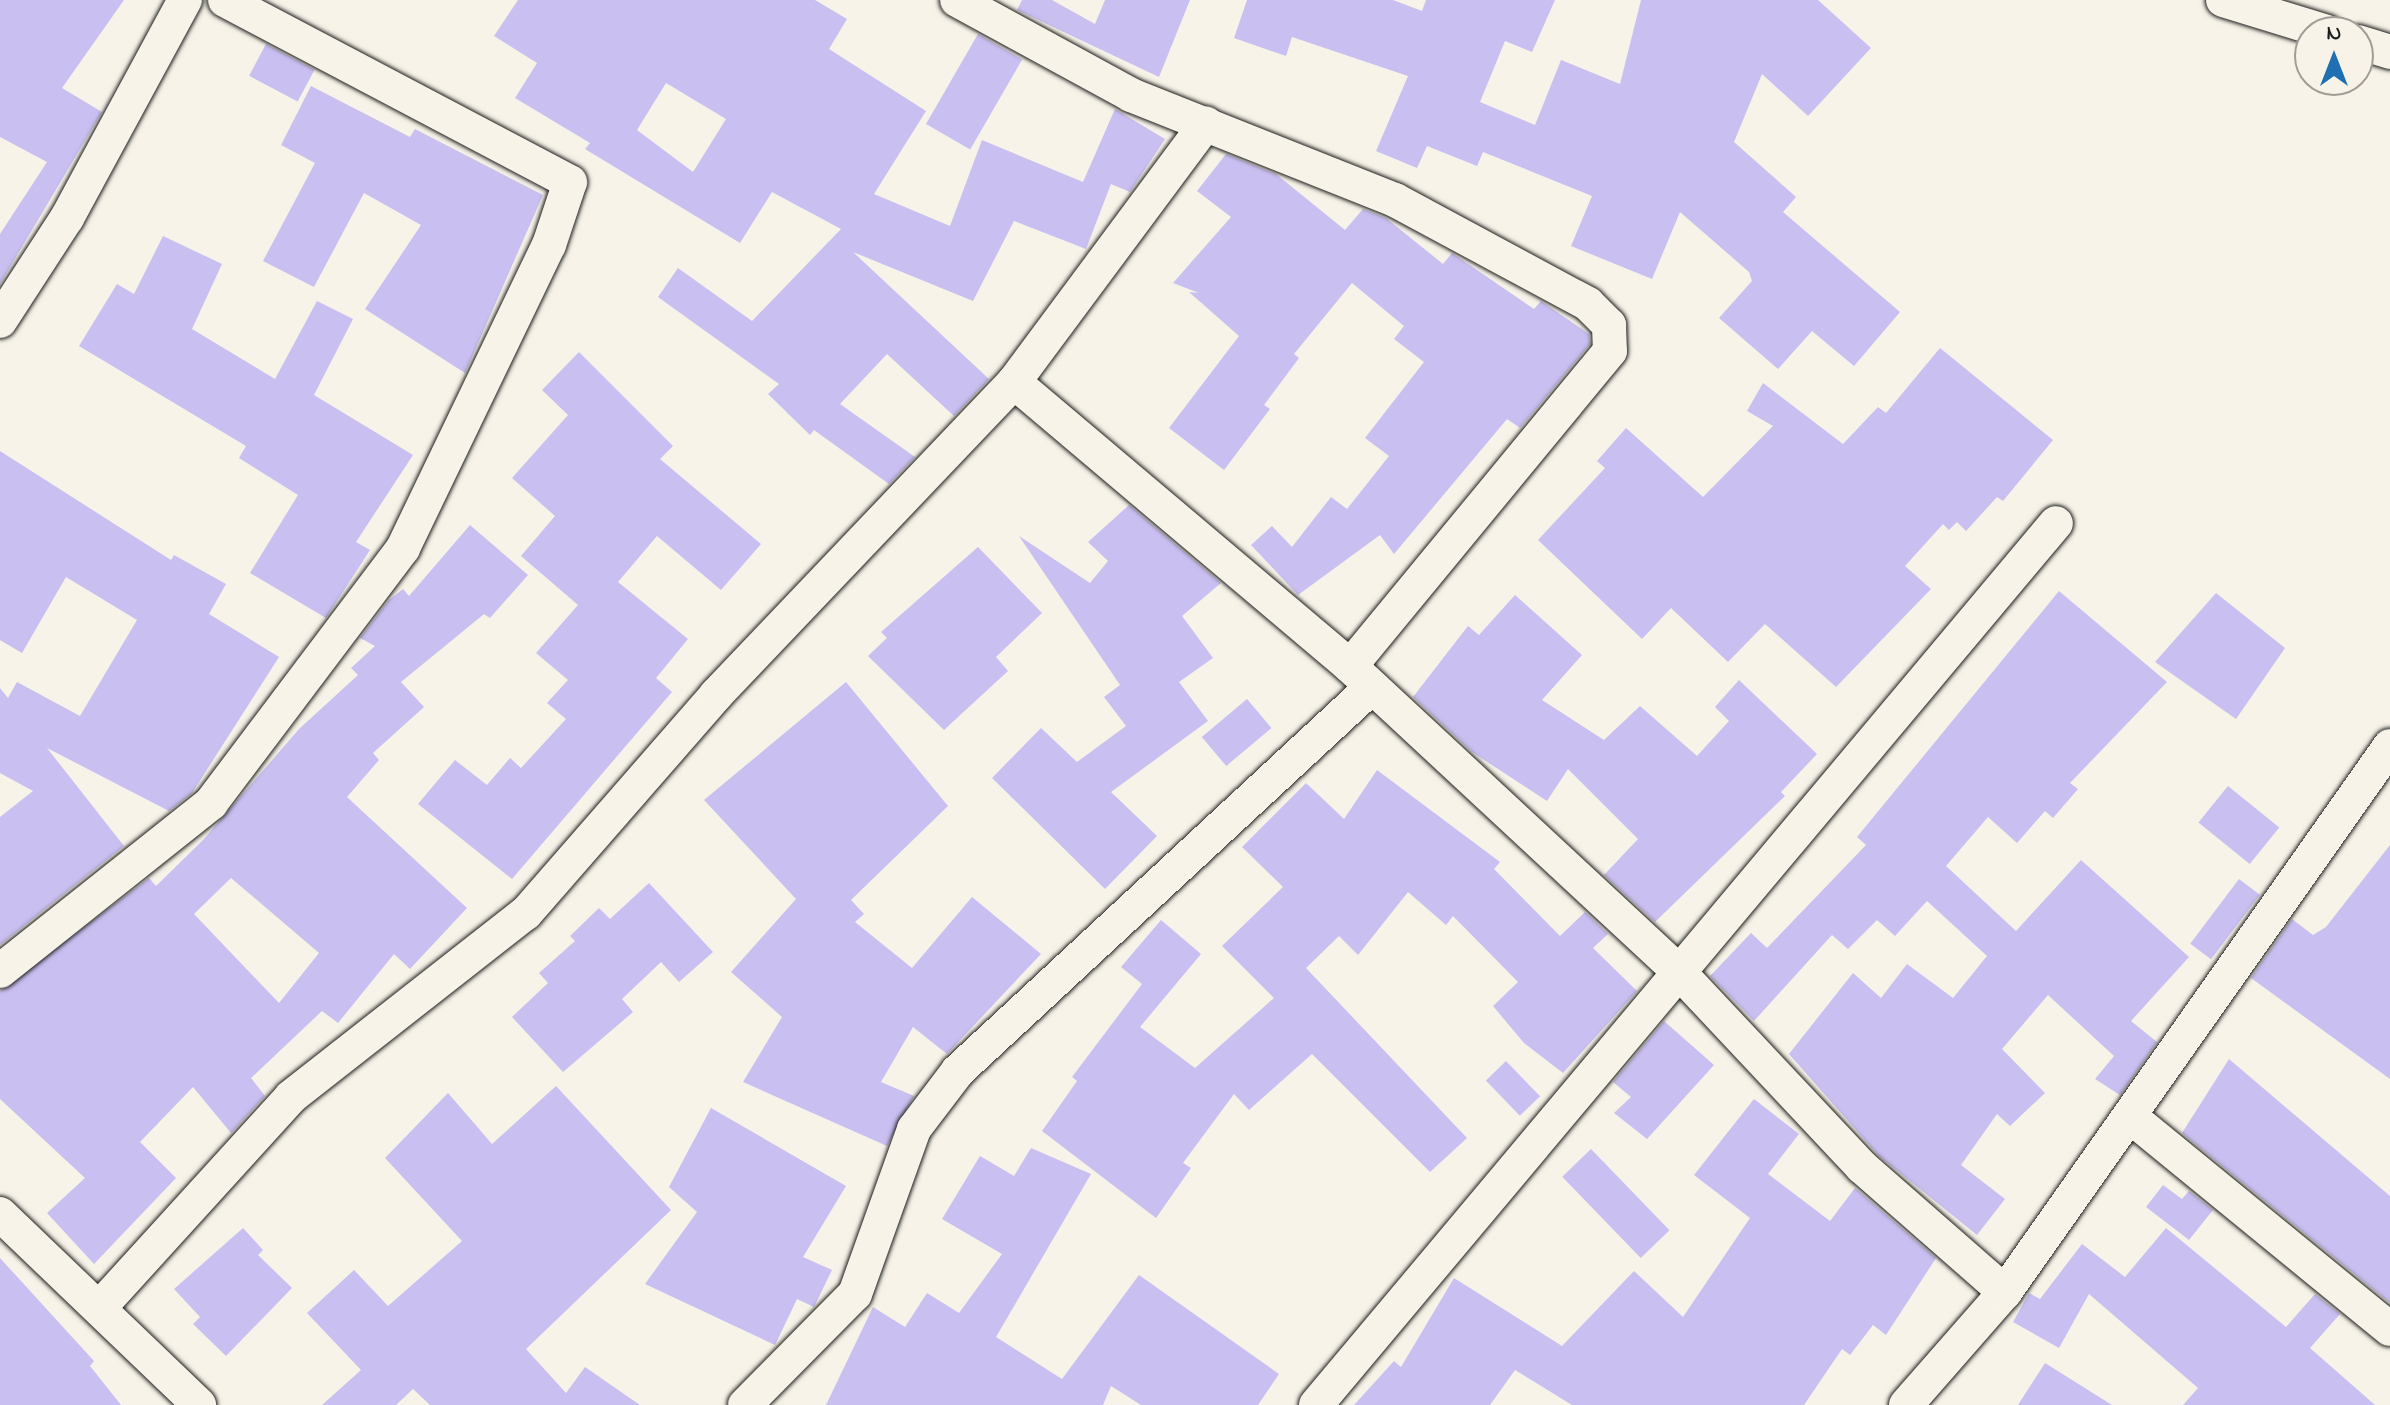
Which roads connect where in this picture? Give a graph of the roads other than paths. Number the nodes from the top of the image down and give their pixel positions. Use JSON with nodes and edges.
{"nodes":[{"id":1,"x":185,"y":0,"type":"edge"},
{"id":2,"x":225,"y":0,"type":"edge"},
{"id":3,"x":957,"y":0,"type":"edge"},
{"id":4,"x":2223,"y":0,"type":"edge"},
{"id":5,"x":2294,"y":22,"type":"edge"},
{"id":6,"x":1206,"y":123,"type":"junction"},
{"id":7,"x":0,"y":321,"type":"edge"},
{"id":8,"x":1014,"y":382,"type":"junction"},
{"id":9,"x":2056,"y":523,"type":"dead end"},
{"id":10,"x":1361,"y":677,"type":"junction"},
{"id":11,"x":2390,"y":746,"type":"edge"},
{"id":12,"x":0,"y":971,"type":"edge"},
{"id":13,"x":1679,"y":972,"type":"junction"},
{"id":14,"x":2132,"y":1118,"type":"junction"},
{"id":15,"x":0,"y":1214,"type":"edge"},
{"id":16,"x":2005,"y":1292,"type":"junction"},
{"id":17,"x":101,"y":1306,"type":"junction"},
{"id":18,"x":2390,"y":1329,"type":"edge"},
{"id":19,"x":199,"y":1405,"type":"edge"},
{"id":20,"x":745,"y":1405,"type":"edge"},
{"id":21,"x":1316,"y":1405,"type":"edge"},
{"id":22,"x":1906,"y":1405,"type":"edge"}],
"edges":[{"from":1,"to":7,"type":"street"},
{"from":2,"to":12,"type":"street"},
{"from":3,"to":6,"type":"street"},
{"from":4,"to":5,"type":"street"},
{"from":6,"to":8,"type":"street"},
{"from":6,"to":10,"type":"street"},
{"from":8,"to":10,"type":"street"},
{"from":8,"to":17,"type":"street"},
{"from":9,"to":13,"type":"street"},
{"from":10,"to":13,"type":"street"},
{"from":10,"to":20,"type":"street"},
{"from":11,"to":14,"type":"street"},
{"from":13,"to":16,"type":"street"},
{"from":13,"to":21,"type":"street"},
{"from":14,"to":16,"type":"street"},
{"from":14,"to":18,"type":"street"},
{"from":15,"to":17,"type":"street"},
{"from":16,"to":22,"type":"street"},
{"from":17,"to":19,"type":"street"}]}
